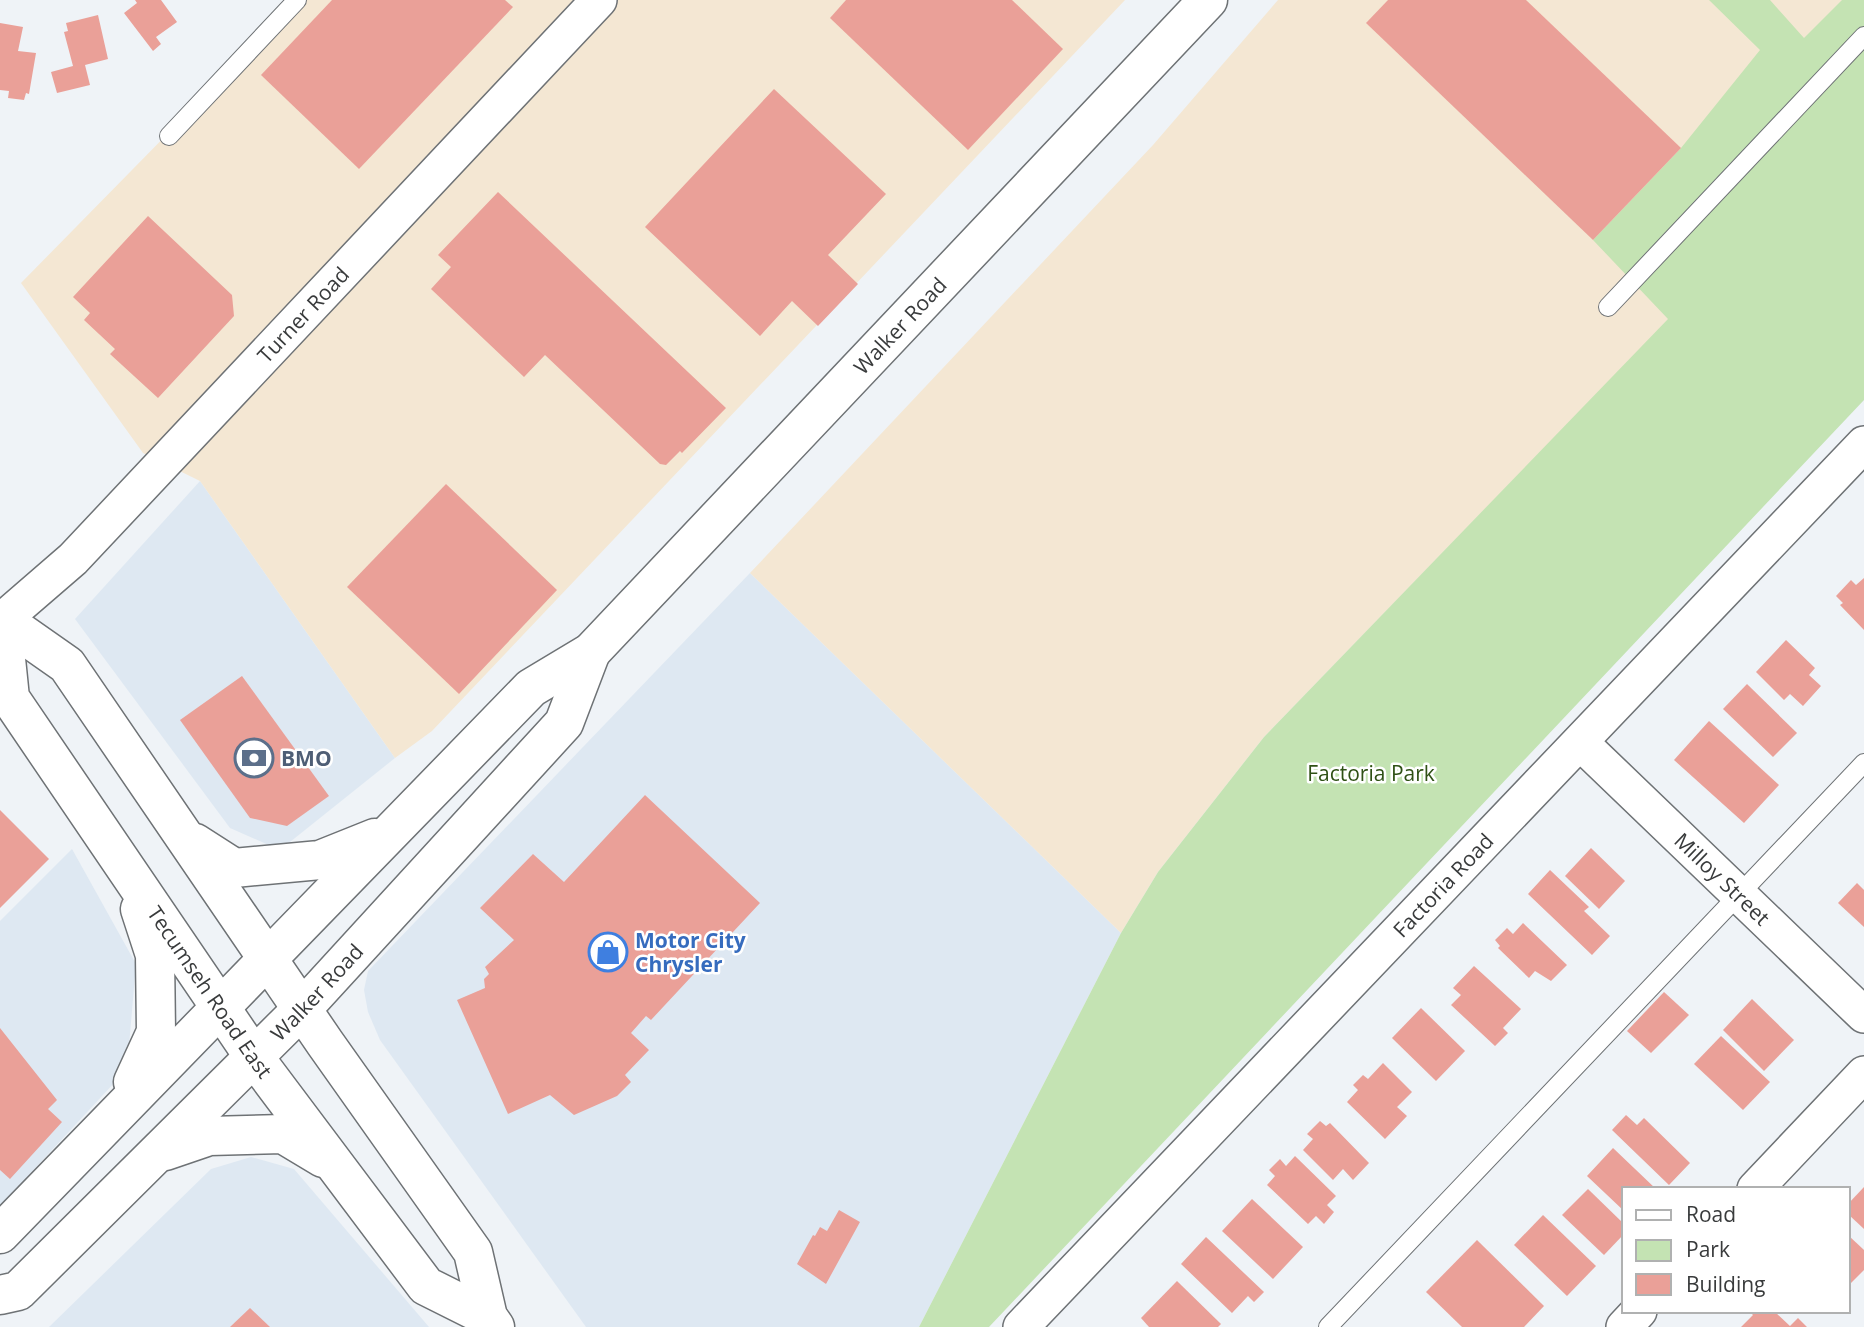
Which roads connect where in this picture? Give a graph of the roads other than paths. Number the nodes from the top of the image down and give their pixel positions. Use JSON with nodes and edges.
{"nodes":[{"id":1,"x":297,"y":0,"type":"edge"},
{"id":2,"x":599,"y":0,"type":"edge"},
{"id":3,"x":1208,"y":0,"type":"edge"},
{"id":4,"x":1864,"y":36,"type":"edge"},
{"id":5,"x":169,"y":136,"type":"dead end"},
{"id":6,"x":1608,"y":307,"type":"dead end"},
{"id":7,"x":1864,"y":444,"type":"edge"},
{"id":8,"x":1,"y":620,"type":"edge"},
{"id":9,"x":591,"y":652,"type":"junction"},
{"id":10,"x":1581,"y":743,"type":"junction"},
{"id":11,"x":1864,"y":764,"type":"edge"},
{"id":12,"x":387,"y":833,"type":"junction"},
{"id":13,"x":184,"y":836,"type":"junction"},
{"id":14,"x":127,"y":866,"type":"junction"},
{"id":15,"x":1739,"y":895,"type":"junction"},
{"id":16,"x":268,"y":958,"type":"junction"},
{"id":17,"x":220,"y":1008,"type":"junction"},
{"id":18,"x":302,"y":1009,"type":"junction"},
{"id":19,"x":1864,"y":1015,"type":"edge"},
{"id":20,"x":254,"y":1057,"type":"junction"},
{"id":21,"x":1864,"y":1074,"type":"edge"},
{"id":22,"x":120,"y":1110,"type":"junction"},
{"id":23,"x":158,"y":1154,"type":"junction"},
{"id":24,"x":331,"y":1162,"type":"junction"},
{"id":25,"x":1757,"y":1187,"type":"edge"},
{"id":26,"x":1,"y":1230,"type":"edge"},
{"id":27,"x":0,"y":1294,"type":"edge"},
{"id":28,"x":1637,"y":1313,"type":"edge"},
{"id":29,"x":492,"y":1322,"type":"edge"},
{"id":30,"x":1021,"y":1327,"type":"edge"},
{"id":31,"x":1328,"y":1327,"type":"edge"},
{"id":32,"x":1623,"y":1327,"type":"edge"}],
"edges":[{"from":1,"to":5,"type":"lane"},
{"from":2,"to":8,"type":"street","name":"Turner Road"},
{"from":3,"to":9,"type":"main road","name":"Walker Road"},
{"from":4,"to":6,"type":"lane"},
{"from":7,"to":10,"type":"street","name":"Factoria Road"},
{"from":8,"to":13,"type":"main road","name":"Tecumseh Road East"},
{"from":8,"to":14,"type":"main road","name":"Tecumseh Road East"},
{"from":9,"to":12,"type":"main road","name":"Walker Road"},
{"from":9,"to":18,"type":"main road","name":"Walker Road"},
{"from":10,"to":15,"type":"street","name":"Milloy Street"},
{"from":10,"to":30,"type":"street","name":"Factoria Road"},
{"from":11,"to":15,"type":"lane"},
{"from":12,"to":13,"type":"main road"},
{"from":12,"to":16,"type":"main road","name":"Walker Road"},
{"from":13,"to":16,"type":"main road","name":"Tecumseh Road East"},
{"from":14,"to":17,"type":"main road","name":"Tecumseh Road East"},
{"from":14,"to":22,"type":"main road"},
{"from":15,"to":19,"type":"street","name":"Milloy Street"},
{"from":15,"to":31,"type":"lane"},
{"from":16,"to":17,"type":"main road","name":"Walker Road"},
{"from":16,"to":18,"type":"main road","name":"Tecumseh Road East"},
{"from":17,"to":20,"type":"main road","name":"Tecumseh Road East"},
{"from":17,"to":22,"type":"main road","name":"Walker Road"},
{"from":18,"to":20,"type":"main road","name":"Walker Road"},
{"from":18,"to":29,"type":"main road","name":"Tecumseh Road East"},
{"from":20,"to":23,"type":"main road","name":"Walker Road"},
{"from":20,"to":24,"type":"main road","name":"Tecumseh Road East"},
{"from":21,"to":25,"type":"street"},
{"from":22,"to":26,"type":"main road","name":"Walker Road"},
{"from":23,"to":24,"type":"main road"},
{"from":23,"to":27,"type":"main road","name":"Walker Road"},
{"from":24,"to":29,"type":"main road","name":"Tecumseh Road East"},
{"from":28,"to":32,"type":"street"}]}
